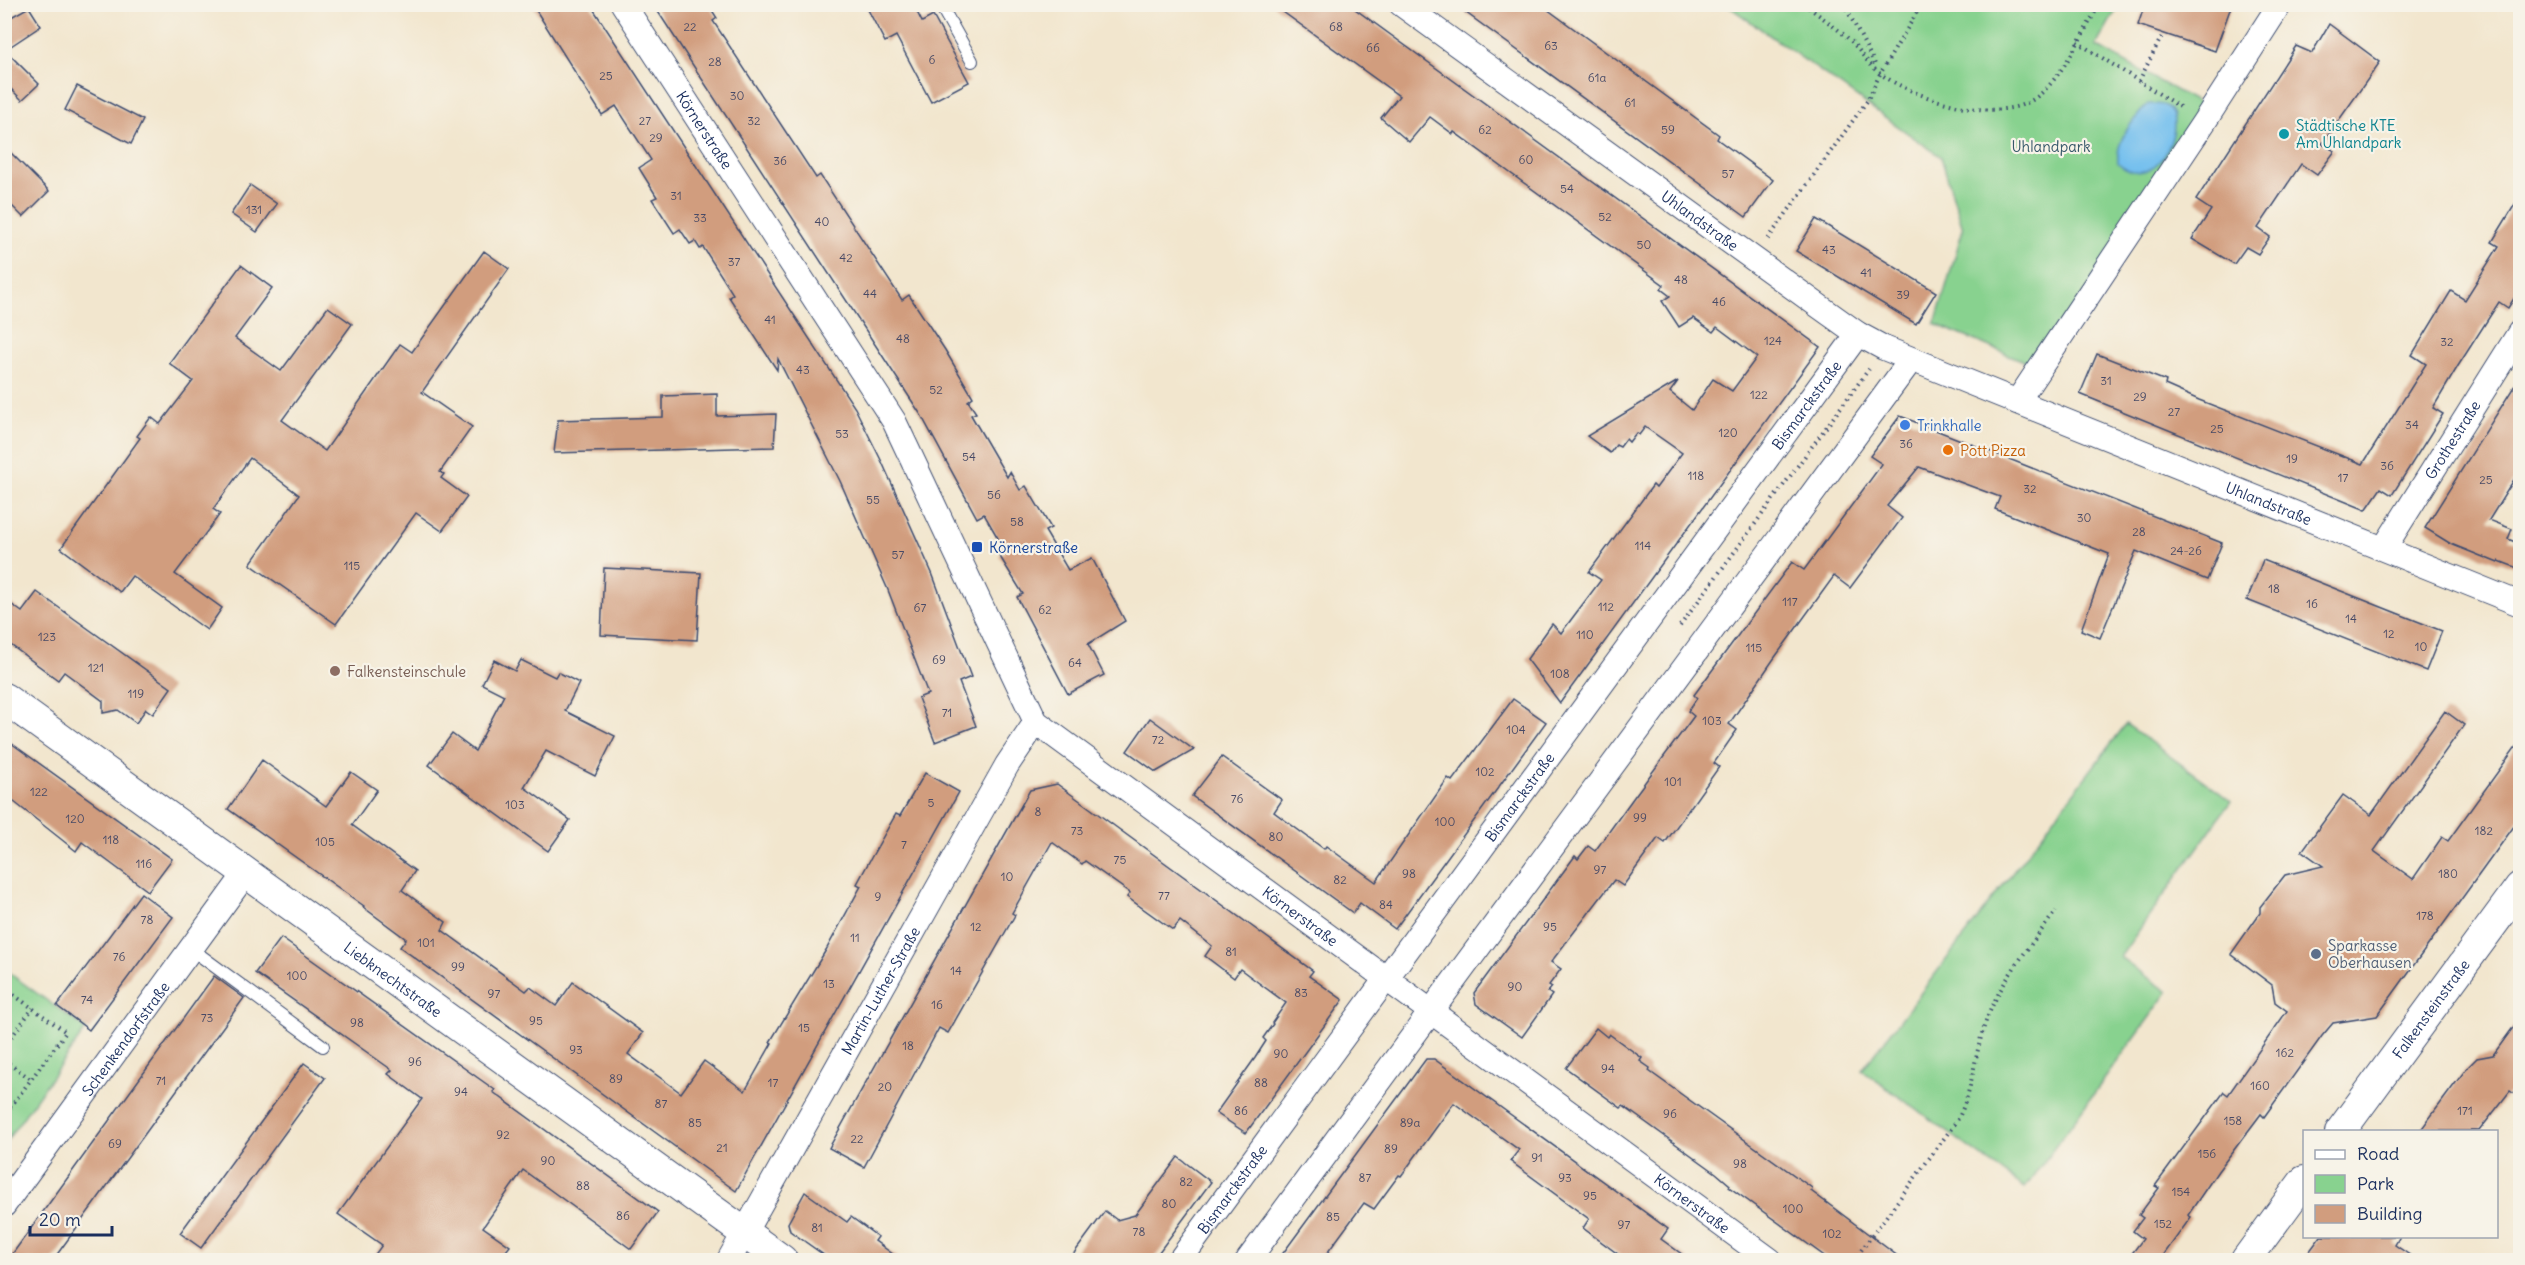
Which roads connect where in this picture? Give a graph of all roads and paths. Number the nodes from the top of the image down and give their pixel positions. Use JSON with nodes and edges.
{"nodes":[{"id":1,"x":623,"y":4,"type":"edge"},
{"id":2,"x":940,"y":4,"type":"edge"},
{"id":3,"x":1401,"y":4,"type":"edge"},
{"id":4,"x":1804,"y":4,"type":"edge"},
{"id":5,"x":1844,"y":4,"type":"edge"},
{"id":6,"x":1922,"y":4,"type":"edge"},
{"id":7,"x":2100,"y":4,"type":"edge"},
{"id":8,"x":2280,"y":4,"type":"edge"},
{"id":9,"x":2163,"y":34,"type":"dead end"},
{"id":10,"x":2077,"y":42,"type":"junction"},
{"id":11,"x":972,"y":61,"type":"dead end"},
{"id":12,"x":1880,"y":74,"type":"junction"},
{"id":13,"x":2139,"y":81,"type":"junction"},
{"id":14,"x":2204,"y":122,"type":"junction"},
{"id":15,"x":1753,"y":259,"type":"junction"},
{"id":16,"x":2520,"y":332,"type":"edge"},
{"id":17,"x":1858,"y":334,"type":"junction"},
{"id":18,"x":1911,"y":360,"type":"junction"},
{"id":19,"x":2017,"y":402,"type":"junction"},
{"id":20,"x":2384,"y":548,"type":"junction"},
{"id":21,"x":2520,"y":604,"type":"edge"},
{"id":22,"x":4,"y":698,"type":"edge"},
{"id":23,"x":1036,"y":722,"type":"junction"},
{"id":24,"x":246,"y":873,"type":"junction"},
{"id":25,"x":2520,"y":887,"type":"edge"},
{"id":26,"x":2056,"y":911,"type":"dead end"},
{"id":27,"x":190,"y":948,"type":"junction"},
{"id":28,"x":1388,"y":978,"type":"junction"},
{"id":29,"x":4,"y":988,"type":"edge"},
{"id":30,"x":33,"y":1008,"type":"junction"},
{"id":31,"x":1432,"y":1012,"type":"junction"},
{"id":32,"x":323,"y":1046,"type":"dead end"},
{"id":33,"x":4,"y":1047,"type":"edge"},
{"id":34,"x":4,"y":1060,"type":"edge"},
{"id":35,"x":31,"y":1079,"type":"junction"},
{"id":36,"x":4,"y":1116,"type":"edge"},
{"id":37,"x":2341,"y":1130,"type":"edge"},
{"id":38,"x":2303,"y":1182,"type":"edge"},
{"id":39,"x":4,"y":1205,"type":"edge"},
{"id":40,"x":745,"y":1233,"type":"junction"},
{"id":41,"x":729,"y":1260,"type":"edge"},
{"id":42,"x":782,"y":1260,"type":"edge"},
{"id":43,"x":1180,"y":1260,"type":"edge"},
{"id":44,"x":1248,"y":1260,"type":"edge"},
{"id":45,"x":1770,"y":1260,"type":"edge"},
{"id":46,"x":1854,"y":1260,"type":"edge"},
{"id":47,"x":2246,"y":1260,"type":"edge"}],
"edges":[{"from":1,"to":23,"type":"street","name":"Körnerstraße"},
{"from":2,"to":11,"type":"lane"},
{"from":3,"to":15,"type":"street","name":"Uhlandstraße"},
{"from":4,"to":12,"type":"path"},
{"from":5,"to":12,"type":"path"},
{"from":6,"to":12,"type":"path"},
{"from":7,"to":10,"type":"path"},
{"from":8,"to":14,"type":"street"},
{"from":9,"to":13,"type":"path"},
{"from":10,"to":12,"type":"path"},
{"from":10,"to":13,"type":"path"},
{"from":12,"to":15,"type":"path"},
{"from":13,"to":14,"type":"path"},
{"from":14,"to":19,"type":"street"},
{"from":15,"to":17,"type":"street","name":"Uhlandstraße"},
{"from":16,"to":20,"type":"street","name":"Grothestraße"},
{"from":17,"to":18,"type":"street","name":"Uhlandstraße"},
{"from":17,"to":28,"type":"street","name":"Bismarckstraße"},
{"from":18,"to":19,"type":"street","name":"Uhlandstraße"},
{"from":18,"to":31,"type":"street"},
{"from":19,"to":20,"type":"street","name":"Uhlandstraße"},
{"from":20,"to":21,"type":"street","name":"Uhlandstraße"},
{"from":22,"to":24,"type":"street","name":"Liebknechtstraße"},
{"from":23,"to":28,"type":"street","name":"Körnerstraße"},
{"from":23,"to":40,"type":"street","name":"Martin-Luther-Straße"},
{"from":24,"to":27,"type":"street","name":"Schenkendorfstraße"},
{"from":24,"to":40,"type":"street","name":"Liebknechtstraße"},
{"from":25,"to":37,"type":"street","name":"Falkensteinstraße"},
{"from":26,"to":46,"type":"path"},
{"from":27,"to":32,"type":"lane"},
{"from":27,"to":39,"type":"street","name":"Schenkendorfstraße"},
{"from":28,"to":31,"type":"street","name":"Körnerstraße"},
{"from":28,"to":43,"type":"street","name":"Bismarckstraße"},
{"from":29,"to":30,"type":"path"},
{"from":30,"to":33,"type":"path"},
{"from":30,"to":35,"type":"path"},
{"from":31,"to":44,"type":"street"},
{"from":31,"to":45,"type":"street","name":"Körnerstraße"},
{"from":34,"to":35,"type":"path"},
{"from":35,"to":36,"type":"path"},
{"from":38,"to":47,"type":"street"},
{"from":40,"to":41,"type":"street","name":"Martin-Luther-Straße"},
{"from":40,"to":42,"type":"street","name":"Liebknechtstraße"}]}
